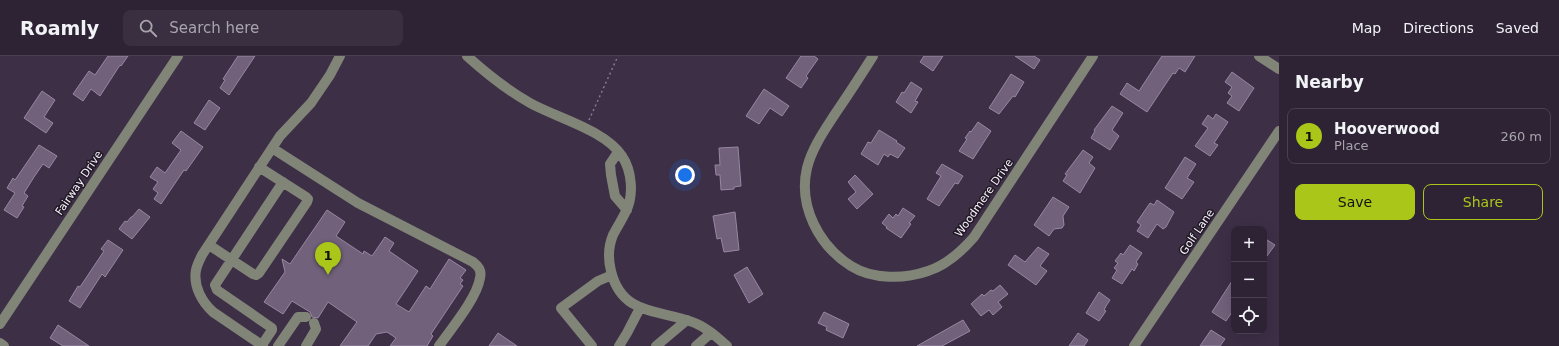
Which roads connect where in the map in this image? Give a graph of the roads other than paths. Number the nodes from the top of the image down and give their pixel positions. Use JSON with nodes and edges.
{"nodes":[{"id":1,"x":178,"y":56,"type":"edge"},
{"id":2,"x":340,"y":56,"type":"edge"},
{"id":3,"x":467,"y":56,"type":"edge"},
{"id":4,"x":874,"y":56,"type":"edge"},
{"id":5,"x":1094,"y":56,"type":"edge"},
{"id":6,"x":1259,"y":56,"type":"edge"},
{"id":7,"x":1279,"y":69,"type":"edge"},
{"id":8,"x":1279,"y":131,"type":"edge"},
{"id":9,"x":272,"y":148,"type":"junction"},
{"id":10,"x":618,"y":152,"type":"junction"},
{"id":11,"x":259,"y":167,"type":"junction"},
{"id":12,"x":284,"y":182,"type":"junction"},
{"id":13,"x":627,"y":210,"type":"junction"},
{"id":14,"x":208,"y":246,"type":"junction"},
{"id":15,"x":232,"y":261,"type":"junction"},
{"id":16,"x":612,"y":275,"type":"junction"},
{"id":17,"x":640,"y":308,"type":"junction"},
{"id":18,"x":687,"y":320,"type":"junction"},
{"id":19,"x":0,"y":324,"type":"edge"},
{"id":20,"x":711,"y":333,"type":"junction"},
{"id":21,"x":249,"y":337,"type":"junction"},
{"id":22,"x":0,"y":343,"type":"edge"},
{"id":23,"x":4,"y":346,"type":"edge"},
{"id":24,"x":243,"y":346,"type":"edge"},
{"id":25,"x":263,"y":346,"type":"edge"},
{"id":26,"x":278,"y":346,"type":"edge"},
{"id":27,"x":306,"y":346,"type":"edge"},
{"id":28,"x":439,"y":346,"type":"edge"},
{"id":29,"x":592,"y":346,"type":"edge"},
{"id":30,"x":619,"y":346,"type":"edge"},
{"id":31,"x":656,"y":346,"type":"edge"},
{"id":32,"x":696,"y":346,"type":"edge"},
{"id":33,"x":727,"y":346,"type":"edge"},
{"id":34,"x":1134,"y":346,"type":"edge"}],
"edges":[{"from":1,"to":19,"type":"street","name":"Fairway Drive"},
{"from":2,"to":9,"type":"street"},
{"from":3,"to":10,"type":"street"},
{"from":4,"to":5,"type":"street","name":"Woodmere Drive"},
{"from":6,"to":7,"type":"street"},
{"from":8,"to":34,"type":"street","name":"Golf Lane"},
{"from":9,"to":11,"type":"street"},
{"from":9,"to":28,"type":"street"},
{"from":10,"to":13,"type":"street"},
{"from":10,"to":13,"type":"street"},
{"from":11,"to":12,"type":"street"},
{"from":11,"to":14,"type":"street"},
{"from":12,"to":15,"type":"street"},
{"from":12,"to":15,"type":"street"},
{"from":13,"to":16,"type":"street"},
{"from":14,"to":15,"type":"street"},
{"from":14,"to":21,"type":"street"},
{"from":15,"to":25,"type":"street"},
{"from":16,"to":17,"type":"street"},
{"from":16,"to":29,"type":"street"},
{"from":17,"to":18,"type":"street"},
{"from":17,"to":30,"type":"street"},
{"from":18,"to":20,"type":"street"},
{"from":18,"to":31,"type":"street"},
{"from":20,"to":32,"type":"street"},
{"from":20,"to":33,"type":"street"},
{"from":21,"to":24,"type":"street"},
{"from":21,"to":25,"type":"street"},
{"from":22,"to":23,"type":"street"},
{"from":26,"to":27,"type":"street"}]}
